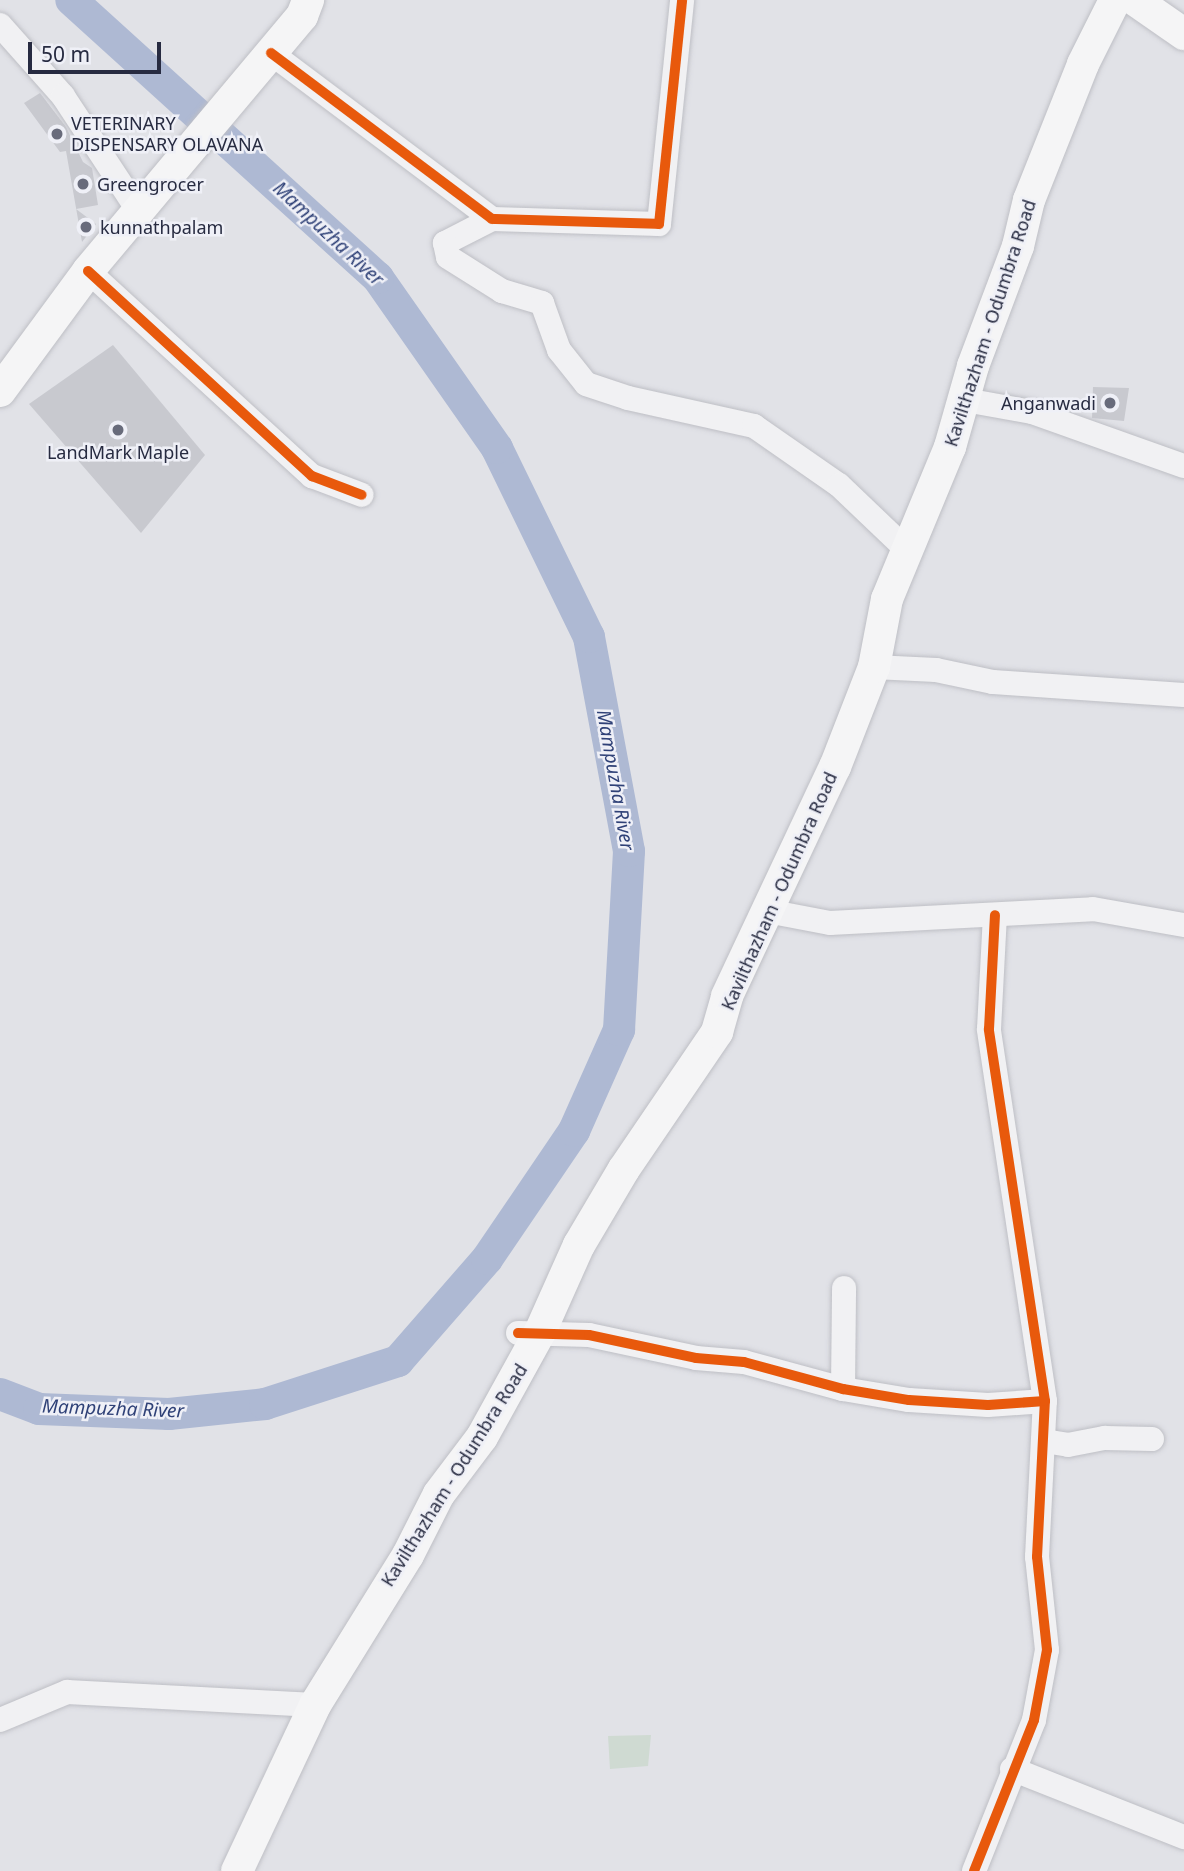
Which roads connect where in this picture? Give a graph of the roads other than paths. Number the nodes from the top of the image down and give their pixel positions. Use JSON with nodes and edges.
{"nodes":[{"id":1,"x":308,"y":0,"type":"edge"},
{"id":2,"x":682,"y":0,"type":"edge"},
{"id":3,"x":1115,"y":0,"type":"edge"},
{"id":4,"x":1135,"y":0,"type":"edge"},
{"id":5,"x":0,"y":25,"type":"edge"},
{"id":6,"x":1184,"y":34,"type":"edge"},
{"id":7,"x":271,"y":53,"type":"junction"},
{"id":8,"x":138,"y":210,"type":"junction"},
{"id":9,"x":492,"y":219,"type":"junction"},
{"id":10,"x":88,"y":271,"type":"junction"},
{"id":11,"x":0,"y":391,"type":"edge"},
{"id":12,"x":965,"y":400,"type":"junction"},
{"id":13,"x":1184,"y":466,"type":"edge"},
{"id":14,"x":362,"y":495,"type":"dead end"},
{"id":15,"x":905,"y":548,"type":"junction"},
{"id":16,"x":874,"y":667,"type":"junction"},
{"id":17,"x":1184,"y":695,"type":"edge"},
{"id":18,"x":767,"y":911,"type":"junction"},
{"id":19,"x":995,"y":915,"type":"junction"},
{"id":20,"x":1184,"y":925,"type":"edge"},
{"id":21,"x":844,"y":1288,"type":"dead end"},
{"id":22,"x":529,"y":1333,"type":"junction"},
{"id":23,"x":843,"y":1389,"type":"junction"},
{"id":24,"x":1045,"y":1401,"type":"junction"},
{"id":25,"x":1152,"y":1438,"type":"dead end"},
{"id":26,"x":1044,"y":1441,"type":"junction"},
{"id":27,"x":316,"y":1705,"type":"junction"},
{"id":28,"x":0,"y":1720,"type":"edge"},
{"id":29,"x":1013,"y":1769,"type":"junction"},
{"id":30,"x":1184,"y":1837,"type":"edge"},
{"id":31,"x":237,"y":1871,"type":"edge"},
{"id":32,"x":974,"y":1871,"type":"edge"}],
"edges":[{"from":1,"to":7,"type":"main road"},
{"from":2,"to":9,"type":"street"},
{"from":3,"to":12,"type":"main road","name":"Kavilthazham - Odumbra Road"},
{"from":4,"to":6,"type":"main road"},
{"from":5,"to":8,"type":"street"},
{"from":7,"to":8,"type":"main road"},
{"from":7,"to":9,"type":"street"},
{"from":8,"to":10,"type":"main road"},
{"from":9,"to":15,"type":"street"},
{"from":10,"to":11,"type":"main road"},
{"from":10,"to":14,"type":"street"},
{"from":12,"to":13,"type":"street"},
{"from":12,"to":15,"type":"main road","name":"Kavilthazham - Odumbra Road"},
{"from":15,"to":16,"type":"main road","name":"Kavilthazham - Odumbra Road"},
{"from":16,"to":17,"type":"street"},
{"from":16,"to":18,"type":"main road","name":"Kavilthazham - Odumbra Road"},
{"from":18,"to":19,"type":"street"},
{"from":18,"to":22,"type":"main road","name":"Kavilthazham - Odumbra Road"},
{"from":19,"to":20,"type":"street"},
{"from":19,"to":24,"type":"street"},
{"from":21,"to":23,"type":"street"},
{"from":22,"to":23,"type":"street"},
{"from":22,"to":27,"type":"main road","name":"Kavilthazham - Odumbra Road"},
{"from":23,"to":24,"type":"street"},
{"from":24,"to":26,"type":"street"},
{"from":25,"to":26,"type":"street"},
{"from":26,"to":29,"type":"street"},
{"from":27,"to":28,"type":"street"},
{"from":27,"to":31,"type":"main road","name":"Kavilthazham - Odumbra Road"},
{"from":29,"to":30,"type":"street"},
{"from":29,"to":32,"type":"street"}]}
